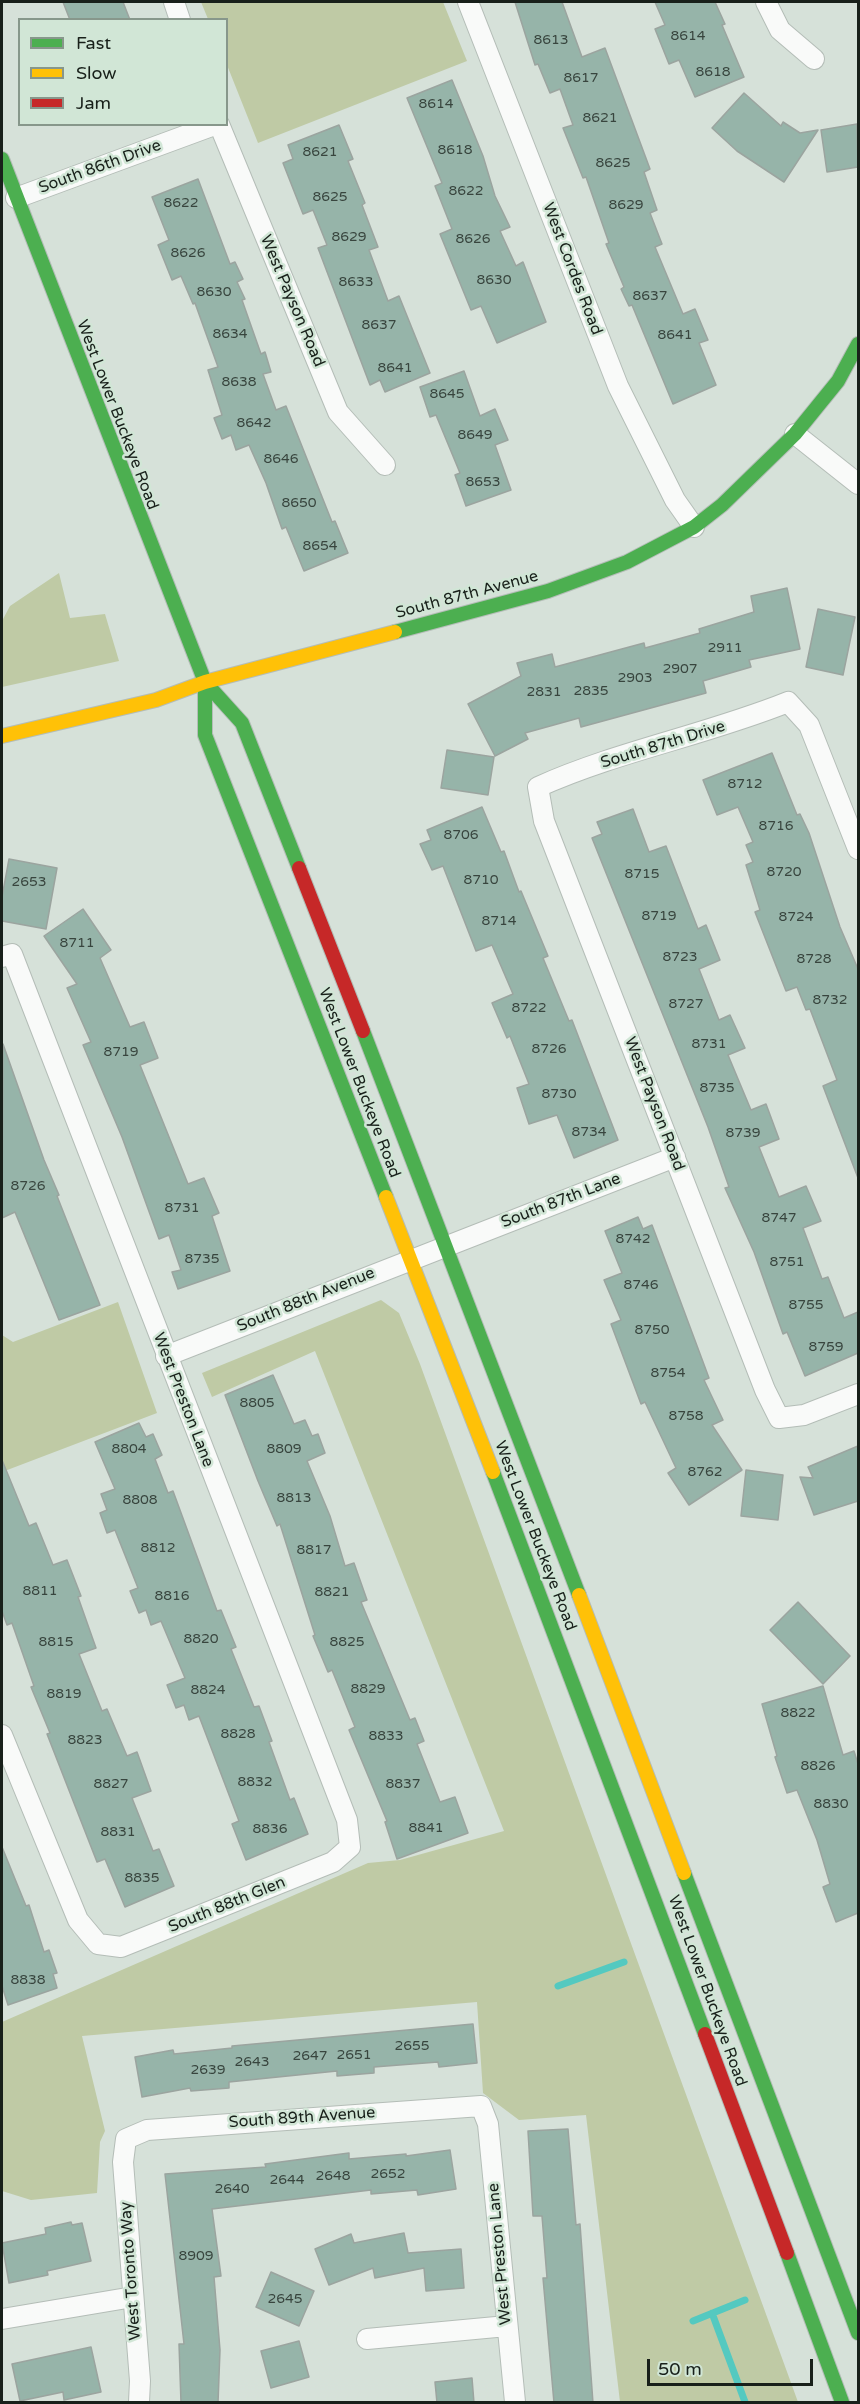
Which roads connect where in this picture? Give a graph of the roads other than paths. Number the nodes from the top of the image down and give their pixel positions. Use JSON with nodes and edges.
{"nodes":[{"id":1,"x":174,"y":2,"type":"edge"},
{"id":2,"x":468,"y":2,"type":"edge"},
{"id":3,"x":766,"y":2,"type":"edge"},
{"id":4,"x":179,"y":18,"type":"edge"},
{"id":5,"x":814,"y":59,"type":"dead end"},
{"id":6,"x":213,"y":126,"type":"edge"},
{"id":7,"x":219,"y":126,"type":"edge"},
{"id":8,"x":2,"y":159,"type":"edge"},
{"id":9,"x":16,"y":198,"type":"junction"},
{"id":10,"x":858,"y":344,"type":"edge"},
{"id":11,"x":795,"y":434,"type":"junction"},
{"id":12,"x":385,"y":465,"type":"dead end"},
{"id":13,"x":858,"y":484,"type":"edge"},
{"id":14,"x":694,"y":527,"type":"junction"},
{"id":15,"x":205,"y":682,"type":"junction"},
{"id":16,"x":2,"y":736,"type":"edge"},
{"id":17,"x":538,"y":787,"type":"joint"},
{"id":18,"x":858,"y":849,"type":"edge"},
{"id":19,"x":7,"y":956,"type":"edge"},
{"id":20,"x":675,"y":1157,"type":"junction"},
{"id":21,"x":447,"y":1245,"type":"junction"},
{"id":22,"x":410,"y":1259,"type":"junction"},
{"id":23,"x":166,"y":1356,"type":"junction"},
{"id":24,"x":858,"y":1394,"type":"edge"},
{"id":25,"x":2,"y":1735,"type":"edge"},
{"id":26,"x":350,"y":1847,"type":"joint"},
{"id":27,"x":481,"y":2106,"type":"joint"},
{"id":28,"x":126,"y":2139,"type":"joint"},
{"id":29,"x":133,"y":2296,"type":"junction"},
{"id":30,"x":2,"y":2319,"type":"edge"},
{"id":31,"x":507,"y":2326,"type":"junction"},
{"id":32,"x":858,"y":2333,"type":"edge"},
{"id":33,"x":367,"y":2339,"type":"dead end"},
{"id":34,"x":139,"y":2403,"type":"edge"},
{"id":35,"x":515,"y":2403,"type":"edge"},
{"id":36,"x":842,"y":2403,"type":"edge"}],
"edges":[{"from":1,"to":4,"type":"street"},
{"from":2,"to":14,"type":"street","name":"West Cordes Road"},
{"from":3,"to":5,"type":"street"},
{"from":6,"to":9,"type":"street","name":"South 86th Drive"},
{"from":7,"to":12,"type":"street","name":"West Payson Road"},
{"from":8,"to":9,"type":"main road","name":"West Lower Buckeye Road"},
{"from":9,"to":15,"type":"main road","name":"West Lower Buckeye Road"},
{"from":10,"to":11,"type":"main road","name":"South 87th Avenue"},
{"from":11,"to":13,"type":"street"},
{"from":11,"to":14,"type":"main road","name":"South 87th Avenue"},
{"from":14,"to":15,"type":"main road","name":"South 87th Avenue"},
{"from":15,"to":16,"type":"main road","name":"South 87th Avenue"},
{"from":15,"to":21,"type":"main road","name":"West Lower Buckeye Road"},
{"from":15,"to":22,"type":"main road","name":"West Lower Buckeye Road"},
{"from":17,"to":18,"type":"street","name":"South 87th Drive"},
{"from":17,"to":20,"type":"street","name":"West Payson Road"},
{"from":19,"to":23,"type":"street","name":"West Preston Lane"},
{"from":20,"to":21,"type":"street","name":"South 87th Lane"},
{"from":20,"to":24,"type":"street","name":"West Payson Road"},
{"from":21,"to":22,"type":"street","name":"South 88th Avenue"},
{"from":21,"to":32,"type":"main road","name":"West Lower Buckeye Road"},
{"from":22,"to":23,"type":"street","name":"South 88th Avenue"},
{"from":22,"to":36,"type":"main road","name":"West Lower Buckeye Road"},
{"from":23,"to":26,"type":"street","name":"West Preston Lane"},
{"from":25,"to":26,"type":"street","name":"South 88th Glen"},
{"from":27,"to":28,"type":"street","name":"South 89th Avenue"},
{"from":27,"to":31,"type":"street","name":"West Preston Lane"},
{"from":28,"to":29,"type":"street","name":"West Toronto Way"},
{"from":29,"to":30,"type":"street"},
{"from":29,"to":34,"type":"street","name":"West Toronto Way"},
{"from":31,"to":33,"type":"street"},
{"from":31,"to":35,"type":"street","name":"West Preston Lane"}]}
